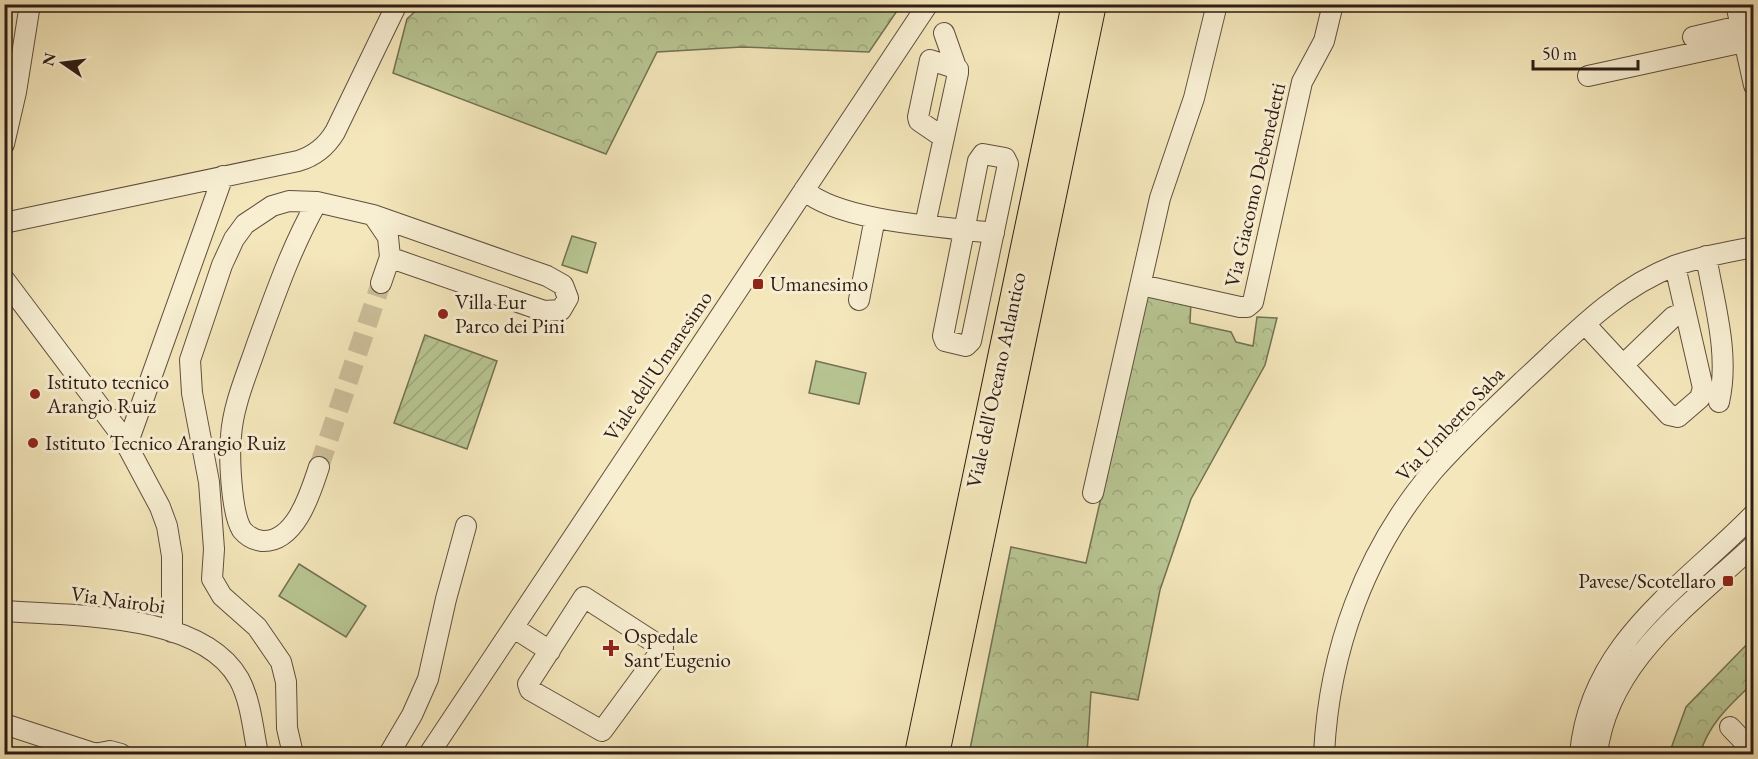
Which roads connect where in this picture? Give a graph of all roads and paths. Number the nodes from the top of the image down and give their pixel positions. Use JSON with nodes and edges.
{"nodes":[{"id":1,"x":30,"y":4,"type":"edge"},
{"id":2,"x":397,"y":4,"type":"edge"},
{"id":3,"x":928,"y":4,"type":"edge"},
{"id":4,"x":1075,"y":4,"type":"edge"},
{"id":5,"x":1093,"y":4,"type":"edge"},
{"id":6,"x":1217,"y":4,"type":"edge"},
{"id":7,"x":1333,"y":4,"type":"edge"},
{"id":8,"x":1736,"y":4,"type":"edge"},
{"id":9,"x":944,"y":33,"type":"dead end"},
{"id":10,"x":1742,"y":34,"type":"junction"},
{"id":11,"x":1693,"y":37,"type":"dead end"},
{"id":12,"x":956,"y":67,"type":"junction"},
{"id":13,"x":1587,"y":76,"type":"dead end"},
{"id":14,"x":1754,"y":85,"type":"edge"},
{"id":15,"x":944,"y":138,"type":"junction"},
{"id":16,"x":4,"y":144,"type":"edge"},
{"id":17,"x":223,"y":176,"type":"junction"},
{"id":18,"x":804,"y":190,"type":"junction"},
{"id":19,"x":317,"y":202,"type":"junction"},
{"id":20,"x":373,"y":215,"type":"junction"},
{"id":21,"x":875,"y":218,"type":"junction"},
{"id":22,"x":4,"y":223,"type":"edge"},
{"id":23,"x":925,"y":225,"type":"junction"},
{"id":24,"x":964,"y":230,"type":"junction"},
{"id":25,"x":994,"y":233,"type":"junction"},
{"id":26,"x":1754,"y":247,"type":"edge"},
{"id":27,"x":1706,"y":256,"type":"junction"},
{"id":28,"x":390,"y":257,"type":"junction"},
{"id":29,"x":1675,"y":266,"type":"junction"},
{"id":30,"x":4,"y":279,"type":"edge"},
{"id":31,"x":381,"y":283,"type":"tunnel mouth"},
{"id":32,"x":1141,"y":285,"type":"junction"},
{"id":33,"x":859,"y":300,"type":"dead end"},
{"id":34,"x":1685,"y":312,"type":"junction"},
{"id":35,"x":1585,"y":324,"type":"junction"},
{"id":36,"x":163,"y":343,"type":"junction"},
{"id":37,"x":190,"y":352,"type":"junction"},
{"id":38,"x":1623,"y":365,"type":"junction"},
{"id":39,"x":1719,"y":402,"type":"dead end"},
{"id":40,"x":127,"y":445,"type":"junction"},
{"id":41,"x":319,"y":467,"type":"tunnel mouth"},
{"id":42,"x":1093,"y":493,"type":"dead end"},
{"id":43,"x":1754,"y":514,"type":"edge"},
{"id":44,"x":466,"y":526,"type":"dead end"},
{"id":45,"x":1754,"y":545,"type":"edge"},
{"id":46,"x":1656,"y":608,"type":"junction"},
{"id":47,"x":4,"y":611,"type":"edge"},
{"id":48,"x":517,"y":623,"type":"junction"},
{"id":49,"x":1669,"y":623,"type":"junction"},
{"id":50,"x":172,"y":632,"type":"junction"},
{"id":51,"x":553,"y":645,"type":"junction"},
{"id":52,"x":4,"y":724,"type":"edge"},
{"id":53,"x":1730,"y":727,"type":"dead end"},
{"id":54,"x":1754,"y":752,"type":"edge"},
{"id":55,"x":95,"y":754,"type":"edge"},
{"id":56,"x":122,"y":754,"type":"edge"},
{"id":57,"x":258,"y":754,"type":"edge"},
{"id":58,"x":293,"y":754,"type":"edge"},
{"id":59,"x":389,"y":754,"type":"edge"},
{"id":60,"x":429,"y":754,"type":"edge"},
{"id":61,"x":918,"y":754,"type":"edge"},
{"id":62,"x":936,"y":754,"type":"edge"},
{"id":63,"x":1324,"y":754,"type":"edge"},
{"id":64,"x":1580,"y":754,"type":"edge"},
{"id":65,"x":1597,"y":754,"type":"edge"}],
"edges":[{"from":1,"to":16,"type":"street"},
{"from":2,"to":17,"type":"street"},
{"from":3,"to":18,"type":"street","name":"Viale dell'Umanesimo"},
{"from":4,"to":61,"type":"main road","name":"Viale dell'Oceano Atlantico"},
{"from":5,"to":62,"type":"main road","name":"Viale dell'Oceano Atlantico"},
{"from":6,"to":32,"type":"street"},
{"from":7,"to":32,"type":"street","name":"Via Giacomo Debenedetti"},
{"from":8,"to":10,"type":"street"},
{"from":9,"to":12,"type":"street"},
{"from":10,"to":11,"type":"street"},
{"from":10,"to":13,"type":"street"},
{"from":10,"to":14,"type":"street"},
{"from":12,"to":15,"type":"street"},
{"from":12,"to":15,"type":"street"},
{"from":15,"to":23,"type":"street"},
{"from":17,"to":22,"type":"street"},
{"from":17,"to":36,"type":"street"},
{"from":18,"to":21,"type":"street"},
{"from":18,"to":48,"type":"street","name":"Viale dell'Umanesimo"},
{"from":19,"to":20,"type":"street"},
{"from":19,"to":37,"type":"street"},
{"from":19,"to":41,"type":"street"},
{"from":20,"to":28,"type":"street"},
{"from":20,"to":28,"type":"street"},
{"from":21,"to":23,"type":"street"},
{"from":21,"to":33,"type":"street"},
{"from":23,"to":24,"type":"street"},
{"from":24,"to":25,"type":"street"},
{"from":24,"to":25,"type":"street"},
{"from":24,"to":25,"type":"street"},
{"from":26,"to":27,"type":"street","name":"Via Umberto Saba"},
{"from":27,"to":29,"type":"street","name":"Via Umberto Saba"},
{"from":27,"to":39,"type":"street"},
{"from":28,"to":31,"type":"street"},
{"from":29,"to":34,"type":"street"},
{"from":29,"to":35,"type":"street","name":"Via Umberto Saba"},
{"from":30,"to":40,"type":"street"},
{"from":32,"to":42,"type":"street"},
{"from":34,"to":38,"type":"street"},
{"from":34,"to":38,"type":"street"},
{"from":35,"to":38,"type":"street"},
{"from":35,"to":63,"type":"street","name":"Via Umberto Saba"},
{"from":36,"to":37,"type":"street"},
{"from":36,"to":40,"type":"street"},
{"from":37,"to":58,"type":"street"},
{"from":40,"to":50,"type":"street"},
{"from":43,"to":46,"type":"street"},
{"from":44,"to":59,"type":"street"},
{"from":45,"to":49,"type":"street"},
{"from":46,"to":49,"type":"street"},
{"from":46,"to":64,"type":"street"},
{"from":47,"to":50,"type":"street","name":"Via Nairobi"},
{"from":48,"to":51,"type":"street"},
{"from":48,"to":60,"type":"street","name":"Viale dell'Umanesimo"},
{"from":49,"to":65,"type":"street"},
{"from":50,"to":57,"type":"street","name":"Via Nairobi"},
{"from":51,"to":51,"type":"street"},
{"from":52,"to":55,"type":"street"},
{"from":53,"to":54,"type":"street"},
{"from":55,"to":56,"type":"street"}]}
